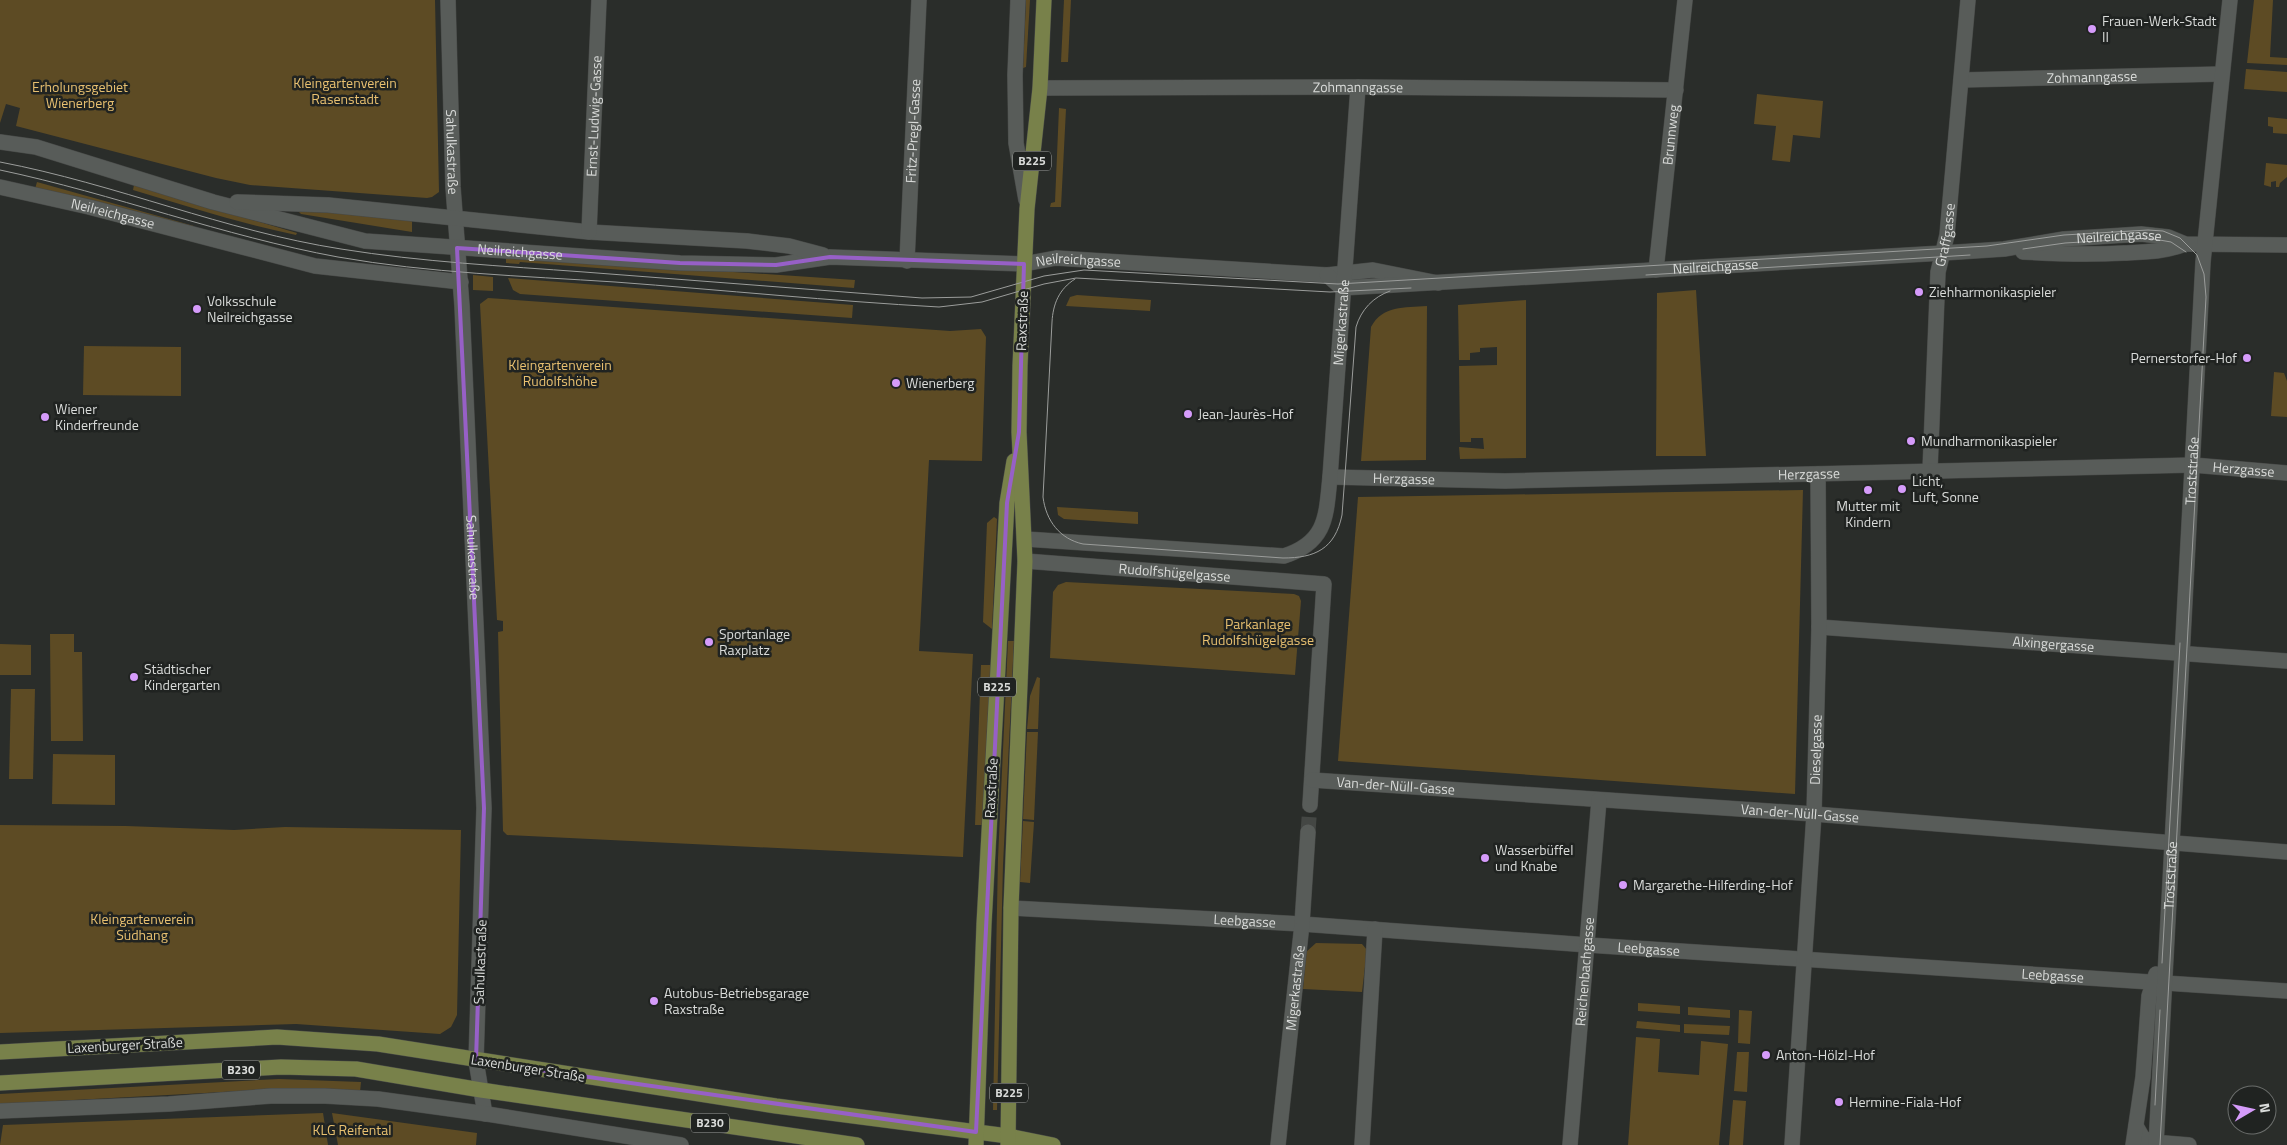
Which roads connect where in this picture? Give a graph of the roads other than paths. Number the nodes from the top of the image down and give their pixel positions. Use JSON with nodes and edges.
{"nodes":[{"id":1,"x":448,"y":0,"type":"edge"},
{"id":2,"x":599,"y":0,"type":"edge"},
{"id":3,"x":919,"y":0,"type":"edge"},
{"id":4,"x":1018,"y":0,"type":"edge"},
{"id":5,"x":1044,"y":0,"type":"edge"},
{"id":6,"x":1685,"y":0,"type":"edge"},
{"id":7,"x":1968,"y":0,"type":"edge"},
{"id":8,"x":2230,"y":0,"type":"edge"},
{"id":9,"x":2222,"y":74,"type":"junction"},
{"id":10,"x":1961,"y":80,"type":"junction"},
{"id":11,"x":1358,"y":87,"type":"junction"},
{"id":12,"x":1040,"y":88,"type":"junction"},
{"id":13,"x":1676,"y":90,"type":"junction"},
{"id":14,"x":0,"y":142,"type":"edge"},
{"id":15,"x":0,"y":187,"type":"edge"},
{"id":16,"x":213,"y":202,"type":"junction"},
{"id":17,"x":1027,"y":210,"type":"junction"},
{"id":18,"x":454,"y":219,"type":"junction"},
{"id":19,"x":589,"y":232,"type":"junction"},
{"id":20,"x":2206,"y":245,"type":"junction"},
{"id":21,"x":2287,"y":245,"type":"edge"},
{"id":22,"x":457,"y":248,"type":"junction"},
{"id":23,"x":1943,"y":253,"type":"junction"},
{"id":24,"x":830,"y":257,"type":"junction"},
{"id":25,"x":907,"y":261,"type":"junction"},
{"id":26,"x":1024,"y":264,"type":"junction"},
{"id":27,"x":1656,"y":270,"type":"junction"},
{"id":28,"x":1343,"y":272,"type":"junction"},
{"id":29,"x":1327,"y":275,"type":"junction"},
{"id":30,"x":461,"y":282,"type":"junction"},
{"id":31,"x":1438,"y":283,"type":"junction"},
{"id":32,"x":1342,"y":288,"type":"junction"},
{"id":33,"x":1019,"y":432,"type":"junction"},
{"id":34,"x":2193,"y":465,"type":"junction"},
{"id":35,"x":1930,"y":470,"type":"junction"},
{"id":36,"x":2287,"y":473,"type":"edge"},
{"id":37,"x":1818,"y":474,"type":"junction"},
{"id":38,"x":1330,"y":477,"type":"junction"},
{"id":39,"x":1025,"y":539,"type":"junction"},
{"id":40,"x":1302,"y":550,"type":"joint"},
{"id":41,"x":1025,"y":561,"type":"junction"},
{"id":42,"x":1818,"y":627,"type":"junction"},
{"id":43,"x":2183,"y":653,"type":"junction"},
{"id":44,"x":2287,"y":661,"type":"edge"},
{"id":45,"x":1312,"y":780,"type":"junction"},
{"id":46,"x":1599,"y":800,"type":"junction"},
{"id":47,"x":1310,"y":805,"type":"tunnel mouth"},
{"id":48,"x":1814,"y":814,"type":"junction"},
{"id":49,"x":1308,"y":832,"type":"tunnel mouth"},
{"id":50,"x":2172,"y":844,"type":"junction"},
{"id":51,"x":2287,"y":852,"type":"edge"},
{"id":52,"x":1011,"y":908,"type":"junction"},
{"id":53,"x":1302,"y":924,"type":"junction"},
{"id":54,"x":1375,"y":929,"type":"junction"},
{"id":55,"x":1588,"y":945,"type":"junction"},
{"id":56,"x":1804,"y":958,"type":"junction"},
{"id":57,"x":2159,"y":982,"type":"junction"},
{"id":58,"x":2287,"y":990,"type":"edge"},
{"id":59,"x":0,"y":1052,"type":"edge"},
{"id":60,"x":476,"y":1060,"type":"junction"},
{"id":61,"x":0,"y":1083,"type":"edge"},
{"id":62,"x":481,"y":1090,"type":"junction"},
{"id":63,"x":0,"y":1111,"type":"edge"},
{"id":64,"x":485,"y":1114,"type":"junction"},
{"id":65,"x":2136,"y":1126,"type":"junction"},
{"id":66,"x":976,"y":1138,"type":"edge"},
{"id":67,"x":1008,"y":1141,"type":"edge"},
{"id":68,"x":849,"y":1144,"type":"edge"},
{"id":69,"x":2156,"y":1144,"type":"edge"},
{"id":70,"x":681,"y":1145,"type":"edge"},
{"id":71,"x":1053,"y":1145,"type":"edge"},
{"id":72,"x":1278,"y":1145,"type":"edge"},
{"id":73,"x":1362,"y":1145,"type":"edge"},
{"id":74,"x":1570,"y":1145,"type":"edge"},
{"id":75,"x":1792,"y":1145,"type":"edge"},
{"id":76,"x":2134,"y":1145,"type":"edge"},
{"id":77,"x":2190,"y":1145,"type":"edge"}],
"edges":[{"from":1,"to":18,"type":"street","name":"Sahulkastraße"},
{"from":2,"to":19,"type":"street","name":"Ernst-Ludwig-Gasse"},
{"from":3,"to":25,"type":"street","name":"Fritz-Pregl-Gasse"},
{"from":4,"to":17,"type":"street","name":"Raxstraße"},
{"from":5,"to":12,"type":"main road","name":"Raxstraße","number":"B225"},
{"from":6,"to":13,"type":"street","name":"Brunnweg"},
{"from":7,"to":10,"type":"street","name":"Graffgasse"},
{"from":8,"to":9,"type":"street","name":"Troststraße"},
{"from":9,"to":10,"type":"street","name":"Zohmanngasse"},
{"from":9,"to":20,"type":"street","name":"Troststraße"},
{"from":10,"to":23,"type":"street","name":"Graffgasse"},
{"from":11,"to":12,"type":"street","name":"Zohmanngasse"},
{"from":11,"to":13,"type":"street","name":"Zohmanngasse"},
{"from":11,"to":28,"type":"street","name":"Migerkastraße"},
{"from":12,"to":17,"type":"main road","name":"Raxstraße","number":"B225"},
{"from":13,"to":27,"type":"street","name":"Brunnweg"},
{"from":14,"to":16,"type":"street","name":"Neilreichgasse"},
{"from":15,"to":30,"type":"street","name":"Neilreichgasse"},
{"from":16,"to":18,"type":"street","name":"Neilreichgasse"},
{"from":16,"to":22,"type":"street","name":"Neilreichgasse"},
{"from":17,"to":26,"type":"main road","name":"Raxstraße","number":"B225"},
{"from":18,"to":19,"type":"street","name":"Neilreichgasse"},
{"from":18,"to":22,"type":"street","name":"Sahulkastraße"},
{"from":19,"to":24,"type":"street","name":"Neilreichgasse"},
{"from":20,"to":21,"type":"street","name":"Neilreichgasse"},
{"from":20,"to":23,"type":"street","name":"Neilreichgasse"},
{"from":20,"to":34,"type":"street","name":"Troststraße"},
{"from":22,"to":24,"type":"street","name":"Neilreichgasse"},
{"from":22,"to":30,"type":"street","name":"Sahulkastraße"},
{"from":23,"to":27,"type":"street","name":"Neilreichgasse"},
{"from":23,"to":35,"type":"street","name":"Graffgasse"},
{"from":24,"to":25,"type":"street","name":"Neilreichgasse"},
{"from":25,"to":26,"type":"street","name":"Neilreichgasse"},
{"from":26,"to":29,"type":"street","name":"Neilreichgasse"},
{"from":26,"to":33,"type":"main road","name":"Raxstraße","number":"B225"},
{"from":27,"to":31,"type":"street","name":"Neilreichgasse"},
{"from":28,"to":29,"type":"street","name":"Neilreichgasse"},
{"from":28,"to":31,"type":"street","name":"Neilreichgasse"},
{"from":28,"to":32,"type":"street","name":"Migerkastraße"},
{"from":29,"to":32,"type":"street"},
{"from":30,"to":60,"type":"street","name":"Sahulkastraße"},
{"from":31,"to":32,"type":"street","name":"Neilreichgasse"},
{"from":32,"to":38,"type":"street","name":"Migerkastraße"},
{"from":33,"to":39,"type":"main road","name":"Raxstraße","number":"B225"},
{"from":33,"to":66,"type":"main road","name":"Raxstraße","number":"B225"},
{"from":34,"to":35,"type":"street","name":"Herzgasse"},
{"from":34,"to":36,"type":"street","name":"Herzgasse"},
{"from":34,"to":43,"type":"street","name":"Troststraße"},
{"from":35,"to":37,"type":"street","name":"Herzgasse"},
{"from":37,"to":38,"type":"street","name":"Herzgasse"},
{"from":37,"to":42,"type":"street","name":"Dieselgasse"},
{"from":38,"to":40,"type":"street","name":"Migerkastraße"},
{"from":39,"to":40,"type":"street","name":"Rudolfshügelgasse"},
{"from":39,"to":41,"type":"main road","name":"Raxstraße","number":"B225"},
{"from":41,"to":45,"type":"street","name":"Rudolfshügelgasse"},
{"from":41,"to":52,"type":"main road","name":"Raxstraße","number":"B225"},
{"from":42,"to":43,"type":"street","name":"Alxingergasse"},
{"from":42,"to":48,"type":"street","name":"Dieselgasse"},
{"from":43,"to":44,"type":"street","name":"Alxingergasse"},
{"from":43,"to":50,"type":"street","name":"Troststraße"},
{"from":45,"to":46,"type":"street","name":"Van-der-Nüll-Gasse"},
{"from":45,"to":47,"type":"street"},
{"from":46,"to":48,"type":"street","name":"Van-der-Nüll-Gasse"},
{"from":46,"to":55,"type":"street","name":"Reichenbachgasse"},
{"from":48,"to":50,"type":"street","name":"Van-der-Nüll-Gasse"},
{"from":48,"to":56,"type":"street","name":"Dieselgasse"},
{"from":49,"to":53,"type":"street","name":"Migerkastraße"},
{"from":50,"to":51,"type":"street","name":"Van-der-Nüll-Gasse"},
{"from":50,"to":57,"type":"street","name":"Troststraße"},
{"from":52,"to":53,"type":"street","name":"Leebgasse"},
{"from":52,"to":67,"type":"main road","name":"Raxstraße","number":"B225"},
{"from":53,"to":54,"type":"street","name":"Leebgasse"},
{"from":53,"to":72,"type":"street","name":"Migerkastraße"},
{"from":54,"to":55,"type":"street","name":"Leebgasse"},
{"from":54,"to":73,"type":"street"},
{"from":55,"to":56,"type":"street","name":"Leebgasse"},
{"from":55,"to":74,"type":"street","name":"Reichenbachgasse"},
{"from":56,"to":57,"type":"street","name":"Leebgasse"},
{"from":56,"to":75,"type":"street","name":"Dieselgasse"},
{"from":57,"to":58,"type":"street","name":"Leebgasse"},
{"from":57,"to":65,"type":"street","name":"Troststraße"},
{"from":57,"to":69,"type":"street","name":"Troststraße"},
{"from":59,"to":60,"type":"main road","name":"Laxenburger Straße","number":"B230"},
{"from":60,"to":62,"type":"street","name":"Sahulkastraße"},
{"from":60,"to":66,"type":"main road","name":"Laxenburger Straße","number":"B230"},
{"from":61,"to":62,"type":"main road","name":"Laxenburger Straße","number":"B230"},
{"from":62,"to":64,"type":"street","name":"Sahulkastraße"},
{"from":62,"to":68,"type":"main road","name":"Laxenburger Straße","number":"B230"},
{"from":63,"to":64,"type":"street"},
{"from":64,"to":70,"type":"street"},
{"from":65,"to":69,"type":"street"},
{"from":65,"to":76,"type":"street","name":"Troststraße"},
{"from":66,"to":67,"type":"main road","name":"Laxenburger Straße","number":"B230"},
{"from":67,"to":71,"type":"main road","name":"Laxenburger Straße","number":"B230"},
{"from":69,"to":77,"type":"street"}]}
